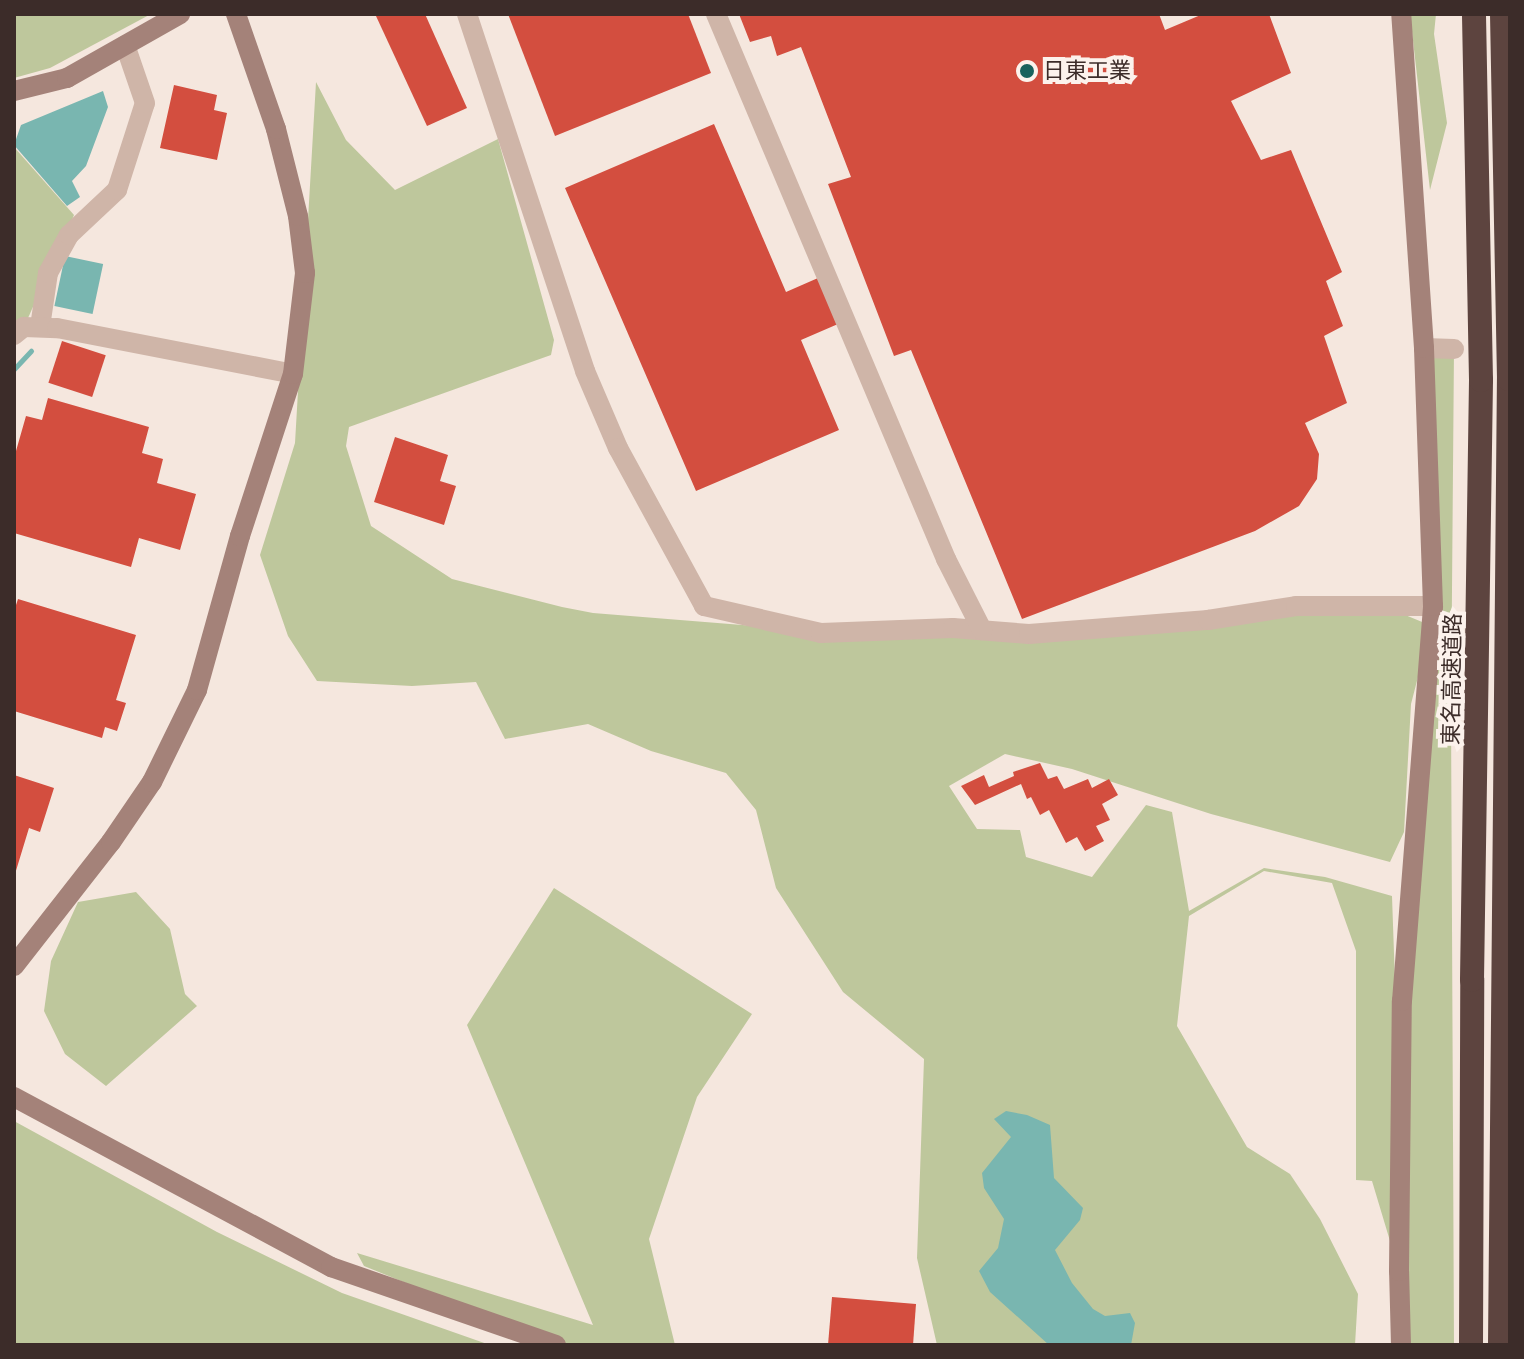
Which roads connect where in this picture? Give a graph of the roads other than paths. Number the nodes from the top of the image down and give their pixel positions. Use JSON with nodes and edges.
{"nodes":[{"id":1,"x":180,"y":14,"type":"edge"},
{"id":2,"x":236,"y":14,"type":"edge"},
{"id":3,"x":467,"y":14,"type":"edge"},
{"id":4,"x":716,"y":14,"type":"edge"},
{"id":5,"x":1401,"y":14,"type":"edge"},
{"id":6,"x":1474,"y":14,"type":"edge"},
{"id":7,"x":1502,"y":14,"type":"edge"},
{"id":8,"x":125,"y":45,"type":"junction"},
{"id":9,"x":14,"y":91,"type":"edge"},
{"id":10,"x":40,"y":327,"type":"junction"},
{"id":11,"x":14,"y":335,"type":"edge"},
{"id":12,"x":1424,"y":348,"type":"junction"},
{"id":13,"x":1454,"y":349,"type":"dead end"},
{"id":14,"x":293,"y":374,"type":"junction"},
{"id":15,"x":1433,"y":606,"type":"junction"},
{"id":16,"x":982,"y":630,"type":"junction"},
{"id":17,"x":14,"y":966,"type":"edge"},
{"id":18,"x":14,"y":1097,"type":"edge"},
{"id":19,"x":556,"y":1345,"type":"edge"},
{"id":20,"x":1401,"y":1345,"type":"edge"},
{"id":21,"x":1471,"y":1345,"type":"edge"},
{"id":22,"x":1500,"y":1345,"type":"edge"}],
"edges":[{"from":1,"to":8,"type":"street"},
{"from":2,"to":14,"type":"street"},
{"from":3,"to":16,"type":"street"},
{"from":4,"to":16,"type":"street"},
{"from":5,"to":12,"type":"street"},
{"from":6,"to":21,"type":"highway","name":"東名高速道路"},
{"from":7,"to":22,"type":"highway"},
{"from":8,"to":9,"type":"street"},
{"from":8,"to":10,"type":"street"},
{"from":10,"to":11,"type":"street"},
{"from":10,"to":14,"type":"street"},
{"from":12,"to":13,"type":"street"},
{"from":12,"to":15,"type":"street"},
{"from":14,"to":17,"type":"street"},
{"from":15,"to":16,"type":"street"},
{"from":15,"to":20,"type":"street"},
{"from":18,"to":19,"type":"street"}]}
